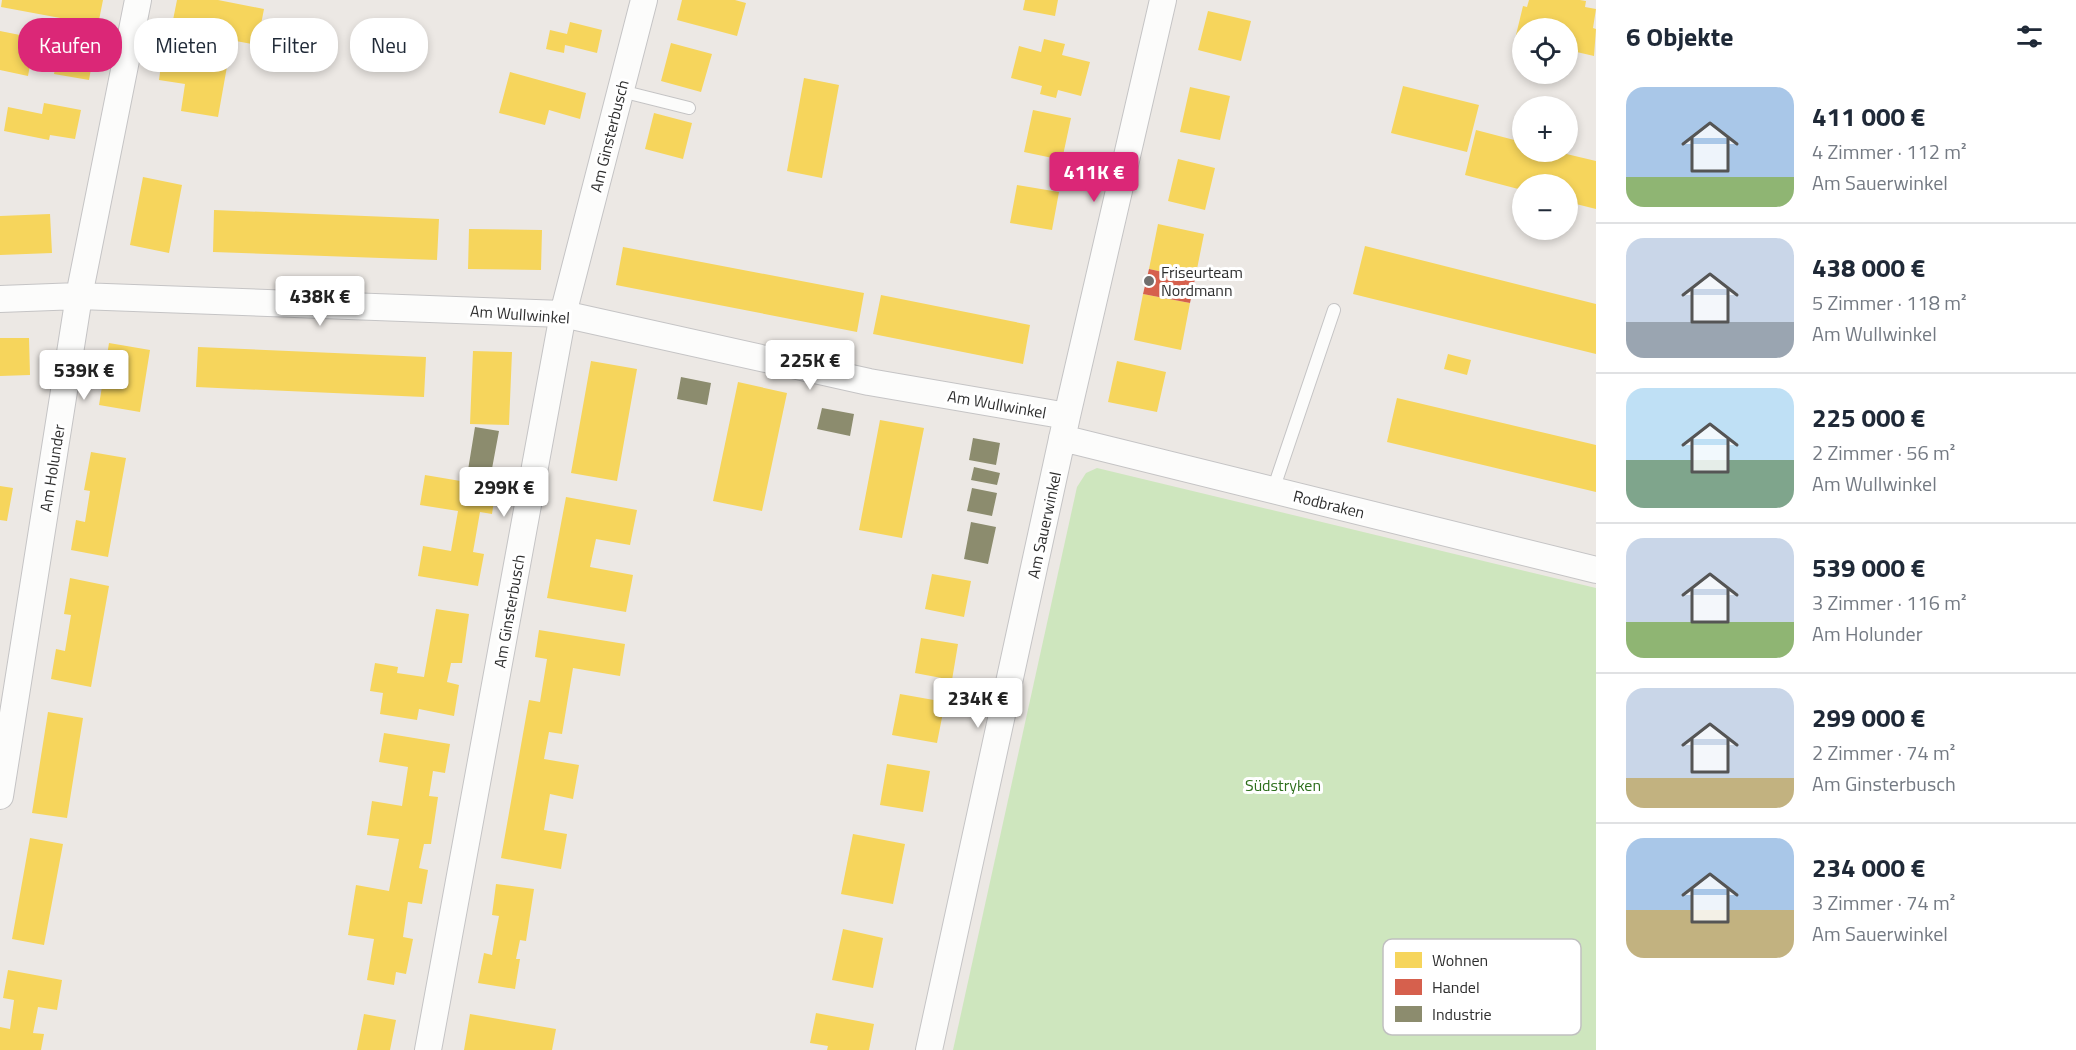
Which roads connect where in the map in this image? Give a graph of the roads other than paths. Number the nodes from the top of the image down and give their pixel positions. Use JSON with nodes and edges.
{"nodes":[{"id":1,"x":138,"y":0,"type":"edge"},
{"id":2,"x":644,"y":0,"type":"edge"},
{"id":3,"x":1163,"y":0,"type":"edge"},
{"id":4,"x":621,"y":91,"type":"junction"},
{"id":5,"x":689,"y":108,"type":"dead end"},
{"id":6,"x":79,"y":296,"type":"junction"},
{"id":7,"x":0,"y":299,"type":"edge"},
{"id":8,"x":1334,"y":310,"type":"dead end"},
{"id":9,"x":564,"y":314,"type":"junction"},
{"id":10,"x":1065,"y":427,"type":"junction"},
{"id":11,"x":1273,"y":490,"type":"junction"},
{"id":12,"x":1596,"y":570,"type":"edge"},
{"id":13,"x":0,"y":796,"type":"edge"},
{"id":14,"x":428,"y":1050,"type":"edge"},
{"id":15,"x":929,"y":1050,"type":"edge"}],
"edges":[{"from":1,"to":6,"type":"street","name":"Am Holunder"},
{"from":2,"to":4,"type":"street","name":"Am Ginsterbusch"},
{"from":3,"to":10,"type":"street","name":"Am Sauerwinkel"},
{"from":4,"to":5,"type":"lane"},
{"from":4,"to":9,"type":"street","name":"Am Ginsterbusch"},
{"from":6,"to":7,"type":"street","name":"Am Wullwinkel"},
{"from":6,"to":9,"type":"street","name":"Am Wullwinkel"},
{"from":6,"to":13,"type":"street","name":"Am Holunder"},
{"from":8,"to":11,"type":"lane"},
{"from":9,"to":10,"type":"street","name":"Am Wullwinkel"},
{"from":9,"to":14,"type":"street","name":"Am Ginsterbusch"},
{"from":10,"to":11,"type":"street","name":"Rodbraken"},
{"from":10,"to":15,"type":"street","name":"Am Sauerwinkel"},
{"from":11,"to":12,"type":"street","name":"Rodbraken"}]}
